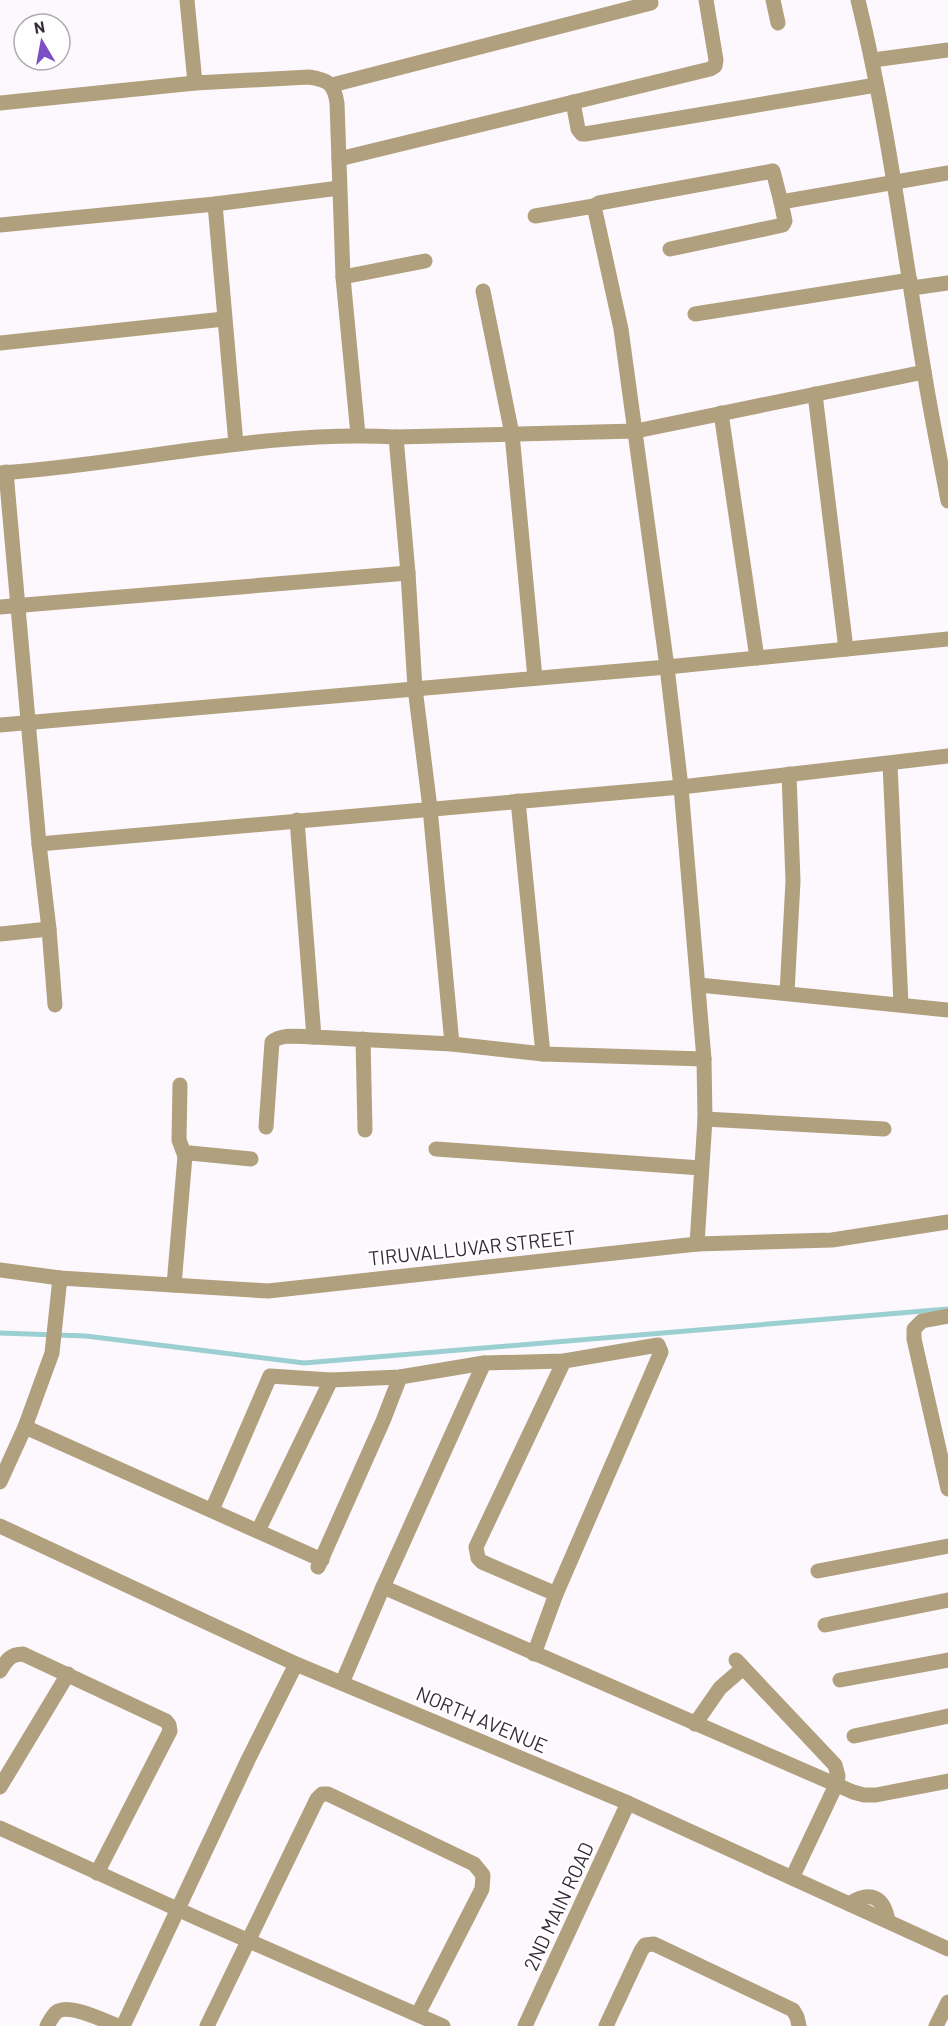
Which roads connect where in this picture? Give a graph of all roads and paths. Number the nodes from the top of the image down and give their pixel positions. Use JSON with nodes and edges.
{"nodes":[{"id":1,"x":187,"y":0,"type":"edge"},
{"id":2,"x":706,"y":0,"type":"edge"},
{"id":3,"x":773,"y":0,"type":"edge"},
{"id":4,"x":858,"y":0,"type":"edge"},
{"id":5,"x":651,"y":3,"type":"dead end"},
{"id":6,"x":778,"y":23,"type":"dead end"},
{"id":7,"x":948,"y":50,"type":"edge"},
{"id":8,"x":873,"y":60,"type":"junction"},
{"id":9,"x":195,"y":83,"type":"junction"},
{"id":10,"x":332,"y":85,"type":"junction"},
{"id":11,"x":876,"y":85,"type":"junction"},
{"id":12,"x":573,"y":102,"type":"junction"},
{"id":13,"x":0,"y":103,"type":"edge"},
{"id":14,"x":339,"y":159,"type":"junction"},
{"id":15,"x":948,"y":173,"type":"edge"},
{"id":16,"x":895,"y":183,"type":"junction"},
{"id":17,"x":339,"y":188,"type":"junction"},
{"id":18,"x":781,"y":202,"type":"junction"},
{"id":19,"x":216,"y":204,"type":"junction"},
{"id":20,"x":594,"y":206,"type":"junction"},
{"id":21,"x":534,"y":216,"type":"dead end"},
{"id":22,"x":0,"y":225,"type":"edge"},
{"id":23,"x":670,"y":249,"type":"dead end"},
{"id":24,"x":425,"y":261,"type":"dead end"},
{"id":25,"x":343,"y":277,"type":"junction"},
{"id":26,"x":948,"y":283,"type":"edge"},
{"id":27,"x":911,"y":284,"type":"junction"},
{"id":28,"x":483,"y":291,"type":"dead end"},
{"id":29,"x":695,"y":314,"type":"dead end"},
{"id":30,"x":224,"y":319,"type":"junction"},
{"id":31,"x":0,"y":343,"type":"edge"},
{"id":32,"x":924,"y":372,"type":"junction"},
{"id":33,"x":815,"y":394,"type":"junction"},
{"id":34,"x":721,"y":413,"type":"junction"},
{"id":35,"x":636,"y":431,"type":"junction"},
{"id":36,"x":512,"y":434,"type":"junction"},
{"id":37,"x":358,"y":435,"type":"junction"},
{"id":38,"x":396,"y":436,"type":"junction"},
{"id":39,"x":236,"y":444,"type":"junction"},
{"id":40,"x":3,"y":473,"type":"edge"},
{"id":41,"x":948,"y":501,"type":"edge"},
{"id":42,"x":408,"y":573,"type":"junction"},
{"id":43,"x":19,"y":605,"type":"junction"},
{"id":44,"x":0,"y":607,"type":"edge"},
{"id":45,"x":948,"y":639,"type":"edge"},
{"id":46,"x":846,"y":649,"type":"junction"},
{"id":47,"x":757,"y":658,"type":"junction"},
{"id":48,"x":667,"y":667,"type":"junction"},
{"id":49,"x":535,"y":678,"type":"junction"},
{"id":50,"x":415,"y":688,"type":"junction"},
{"id":51,"x":29,"y":723,"type":"junction"},
{"id":52,"x":0,"y":725,"type":"edge"},
{"id":53,"x":948,"y":756,"type":"edge"},
{"id":54,"x":890,"y":764,"type":"junction"},
{"id":55,"x":789,"y":774,"type":"junction"},
{"id":56,"x":681,"y":787,"type":"junction"},
{"id":57,"x":518,"y":801,"type":"junction"},
{"id":58,"x":430,"y":808,"type":"junction"},
{"id":59,"x":297,"y":820,"type":"junction"},
{"id":60,"x":39,"y":844,"type":"junction"},
{"id":61,"x":49,"y":929,"type":"junction"},
{"id":62,"x":0,"y":933,"type":"edge"},
{"id":63,"x":699,"y":985,"type":"junction"},
{"id":64,"x":787,"y":993,"type":"junction"},
{"id":65,"x":901,"y":1004,"type":"junction"},
{"id":66,"x":55,"y":1005,"type":"dead end"},
{"id":67,"x":948,"y":1010,"type":"edge"},
{"id":68,"x":314,"y":1037,"type":"junction"},
{"id":69,"x":363,"y":1039,"type":"junction"},
{"id":70,"x":452,"y":1044,"type":"junction"},
{"id":71,"x":543,"y":1054,"type":"junction"},
{"id":72,"x":704,"y":1059,"type":"junction"},
{"id":73,"x":180,"y":1085,"type":"dead end"},
{"id":74,"x":705,"y":1119,"type":"junction"},
{"id":75,"x":266,"y":1127,"type":"dead end"},
{"id":76,"x":884,"y":1129,"type":"dead end"},
{"id":77,"x":365,"y":1130,"type":"dead end"},
{"id":78,"x":436,"y":1149,"type":"dead end"},
{"id":79,"x":185,"y":1156,"type":"junction"},
{"id":80,"x":251,"y":1159,"type":"dead end"},
{"id":81,"x":701,"y":1168,"type":"junction"},
{"id":82,"x":948,"y":1222,"type":"edge"},
{"id":83,"x":697,"y":1244,"type":"junction"},
{"id":84,"x":0,"y":1270,"type":"edge"},
{"id":85,"x":60,"y":1278,"type":"junction"},
{"id":86,"x":174,"y":1285,"type":"junction"},
{"id":87,"x":948,"y":1316,"type":"edge"},
{"id":88,"x":564,"y":1361,"type":"junction"},
{"id":89,"x":484,"y":1363,"type":"junction"},
{"id":90,"x":400,"y":1377,"type":"junction"},
{"id":91,"x":331,"y":1380,"type":"junction"},
{"id":92,"x":25,"y":1427,"type":"junction"},
{"id":93,"x":0,"y":1482,"type":"edge"},
{"id":94,"x":948,"y":1489,"type":"edge"},
{"id":95,"x":212,"y":1510,"type":"junction"},
{"id":96,"x":0,"y":1526,"type":"edge"},
{"id":97,"x":258,"y":1531,"type":"junction"},
{"id":98,"x":948,"y":1546,"type":"edge"},
{"id":99,"x":818,"y":1571,"type":"dead end"},
{"id":100,"x":383,"y":1587,"type":"junction"},
{"id":101,"x":556,"y":1594,"type":"junction"},
{"id":102,"x":948,"y":1600,"type":"edge"},
{"id":103,"x":825,"y":1625,"type":"dead end"},
{"id":104,"x":534,"y":1654,"type":"junction"},
{"id":105,"x":948,"y":1660,"type":"edge"},
{"id":106,"x":296,"y":1664,"type":"junction"},
{"id":107,"x":0,"y":1671,"type":"edge"},
{"id":108,"x":68,"y":1674,"type":"junction"},
{"id":109,"x":840,"y":1680,"type":"dead end"},
{"id":110,"x":342,"y":1683,"type":"junction"},
{"id":111,"x":948,"y":1716,"type":"edge"},
{"id":112,"x":695,"y":1724,"type":"junction"},
{"id":113,"x":854,"y":1736,"type":"dead end"},
{"id":114,"x":948,"y":1781,"type":"edge"},
{"id":115,"x":836,"y":1785,"type":"junction"},
{"id":116,"x":0,"y":1787,"type":"edge"},
{"id":117,"x":628,"y":1803,"type":"junction"},
{"id":118,"x":0,"y":1828,"type":"edge"},
{"id":119,"x":98,"y":1873,"type":"junction"},
{"id":120,"x":792,"y":1878,"type":"junction"},
{"id":121,"x":179,"y":1910,"type":"junction"},
{"id":122,"x":249,"y":1941,"type":"junction"},
{"id":123,"x":948,"y":1948,"type":"edge"},
{"id":124,"x":948,"y":2002,"type":"edge"},
{"id":125,"x":418,"y":2014,"type":"junction"},
{"id":126,"x":47,"y":2026,"type":"edge"},
{"id":127,"x":118,"y":2026,"type":"edge"},
{"id":128,"x":123,"y":2026,"type":"edge"},
{"id":129,"x":207,"y":2026,"type":"edge"},
{"id":130,"x":443,"y":2026,"type":"edge"},
{"id":131,"x":525,"y":2026,"type":"edge"},
{"id":132,"x":606,"y":2026,"type":"edge"},
{"id":133,"x":799,"y":2026,"type":"edge"},
{"id":134,"x":936,"y":2026,"type":"edge"}],
"edges":[{"from":1,"to":9,"type":"street"},
{"from":2,"to":12,"type":"street"},
{"from":3,"to":6,"type":"street"},
{"from":4,"to":8,"type":"street"},
{"from":5,"to":10,"type":"street"},
{"from":7,"to":8,"type":"street"},
{"from":8,"to":11,"type":"street"},
{"from":9,"to":10,"type":"street"},
{"from":9,"to":13,"type":"street"},
{"from":10,"to":14,"type":"street"},
{"from":11,"to":12,"type":"street"},
{"from":11,"to":16,"type":"street"},
{"from":12,"to":14,"type":"street"},
{"from":14,"to":17,"type":"street"},
{"from":15,"to":16,"type":"street"},
{"from":16,"to":18,"type":"street"},
{"from":16,"to":27,"type":"street"},
{"from":17,"to":19,"type":"street"},
{"from":17,"to":25,"type":"street"},
{"from":18,"to":20,"type":"street"},
{"from":18,"to":23,"type":"street"},
{"from":19,"to":22,"type":"street"},
{"from":19,"to":30,"type":"street"},
{"from":20,"to":21,"type":"street"},
{"from":20,"to":35,"type":"street"},
{"from":24,"to":25,"type":"street"},
{"from":25,"to":37,"type":"street"},
{"from":26,"to":27,"type":"street"},
{"from":27,"to":29,"type":"street"},
{"from":27,"to":32,"type":"street"},
{"from":28,"to":36,"type":"street"},
{"from":30,"to":31,"type":"street"},
{"from":30,"to":39,"type":"street"},
{"from":32,"to":33,"type":"street"},
{"from":32,"to":41,"type":"street"},
{"from":33,"to":34,"type":"street"},
{"from":33,"to":46,"type":"street"},
{"from":34,"to":35,"type":"street"},
{"from":34,"to":47,"type":"street"},
{"from":35,"to":36,"type":"street"},
{"from":35,"to":48,"type":"street"},
{"from":36,"to":38,"type":"street"},
{"from":36,"to":49,"type":"street"},
{"from":37,"to":38,"type":"street"},
{"from":37,"to":39,"type":"street"},
{"from":38,"to":42,"type":"street"},
{"from":39,"to":40,"type":"street"},
{"from":40,"to":43,"type":"street"},
{"from":42,"to":43,"type":"street"},
{"from":42,"to":50,"type":"street"},
{"from":43,"to":44,"type":"street"},
{"from":43,"to":51,"type":"street"},
{"from":45,"to":46,"type":"street"},
{"from":46,"to":47,"type":"street"},
{"from":47,"to":48,"type":"street"},
{"from":48,"to":49,"type":"street"},
{"from":48,"to":56,"type":"street"},
{"from":49,"to":50,"type":"street"},
{"from":50,"to":51,"type":"street"},
{"from":50,"to":58,"type":"street"},
{"from":51,"to":52,"type":"street"},
{"from":51,"to":60,"type":"street"},
{"from":53,"to":54,"type":"street"},
{"from":54,"to":55,"type":"street"},
{"from":54,"to":65,"type":"street"},
{"from":55,"to":56,"type":"street"},
{"from":55,"to":64,"type":"street"},
{"from":56,"to":57,"type":"street"},
{"from":56,"to":63,"type":"street"},
{"from":57,"to":58,"type":"street"},
{"from":57,"to":71,"type":"street"},
{"from":58,"to":59,"type":"street"},
{"from":58,"to":70,"type":"street"},
{"from":59,"to":60,"type":"street"},
{"from":59,"to":68,"type":"street"},
{"from":60,"to":61,"type":"street"},
{"from":61,"to":62,"type":"street"},
{"from":61,"to":66,"type":"street"},
{"from":63,"to":64,"type":"street"},
{"from":63,"to":72,"type":"street"},
{"from":64,"to":65,"type":"street"},
{"from":65,"to":67,"type":"street"},
{"from":68,"to":69,"type":"street"},
{"from":68,"to":75,"type":"street"},
{"from":69,"to":70,"type":"street"},
{"from":69,"to":77,"type":"street"},
{"from":70,"to":71,"type":"street"},
{"from":71,"to":72,"type":"street"},
{"from":72,"to":74,"type":"street"},
{"from":73,"to":79,"type":"street"},
{"from":74,"to":76,"type":"street"},
{"from":74,"to":81,"type":"street"},
{"from":78,"to":81,"type":"street"},
{"from":79,"to":80,"type":"street"},
{"from":79,"to":86,"type":"street"},
{"from":81,"to":83,"type":"street"},
{"from":82,"to":83,"type":"street","name":"TIRUVALLUVAR STREET"},
{"from":83,"to":86,"type":"street","name":"TIRUVALLUVAR STREET"},
{"from":84,"to":85,"type":"street","name":"TIRUVALLUVAR STREET"},
{"from":85,"to":86,"type":"street","name":"TIRUVALLUVAR STREET"},
{"from":85,"to":92,"type":"street"},
{"from":87,"to":94,"type":"street"},
{"from":88,"to":89,"type":"street"},
{"from":88,"to":101,"type":"street"},
{"from":88,"to":101,"type":"street"},
{"from":89,"to":90,"type":"street"},
{"from":89,"to":100,"type":"street"},
{"from":90,"to":91,"type":"street"},
{"from":90,"to":97,"type":"street"},
{"from":91,"to":95,"type":"street"},
{"from":91,"to":97,"type":"street"},
{"from":92,"to":93,"type":"street"},
{"from":92,"to":95,"type":"street"},
{"from":95,"to":97,"type":"street"},
{"from":96,"to":106,"type":"street","name":"NORTH AVENUE"},
{"from":98,"to":99,"type":"street"},
{"from":100,"to":104,"type":"street"},
{"from":100,"to":110,"type":"street"},
{"from":101,"to":104,"type":"street"},
{"from":102,"to":103,"type":"street"},
{"from":104,"to":112,"type":"street"},
{"from":105,"to":109,"type":"street"},
{"from":106,"to":110,"type":"street","name":"NORTH AVENUE"},
{"from":106,"to":121,"type":"street"},
{"from":107,"to":108,"type":"street"},
{"from":108,"to":116,"type":"street"},
{"from":108,"to":119,"type":"street"},
{"from":110,"to":117,"type":"street","name":"NORTH AVENUE"},
{"from":111,"to":113,"type":"street"},
{"from":112,"to":115,"type":"street"},
{"from":112,"to":115,"type":"street"},
{"from":114,"to":115,"type":"street"},
{"from":115,"to":120,"type":"street"},
{"from":117,"to":120,"type":"street","name":"NORTH AVENUE"},
{"from":117,"to":131,"type":"street","name":"2ND MAIN ROAD"},
{"from":118,"to":119,"type":"street"},
{"from":119,"to":121,"type":"street"},
{"from":120,"to":123,"type":"street","name":"NORTH AVENUE"},
{"from":121,"to":122,"type":"street"},
{"from":121,"to":128,"type":"street"},
{"from":122,"to":125,"type":"street"},
{"from":122,"to":125,"type":"street"},
{"from":122,"to":129,"type":"street"},
{"from":124,"to":134,"type":"street"},
{"from":125,"to":130,"type":"street"},
{"from":126,"to":127,"type":"street"},
{"from":132,"to":133,"type":"street"}]}
